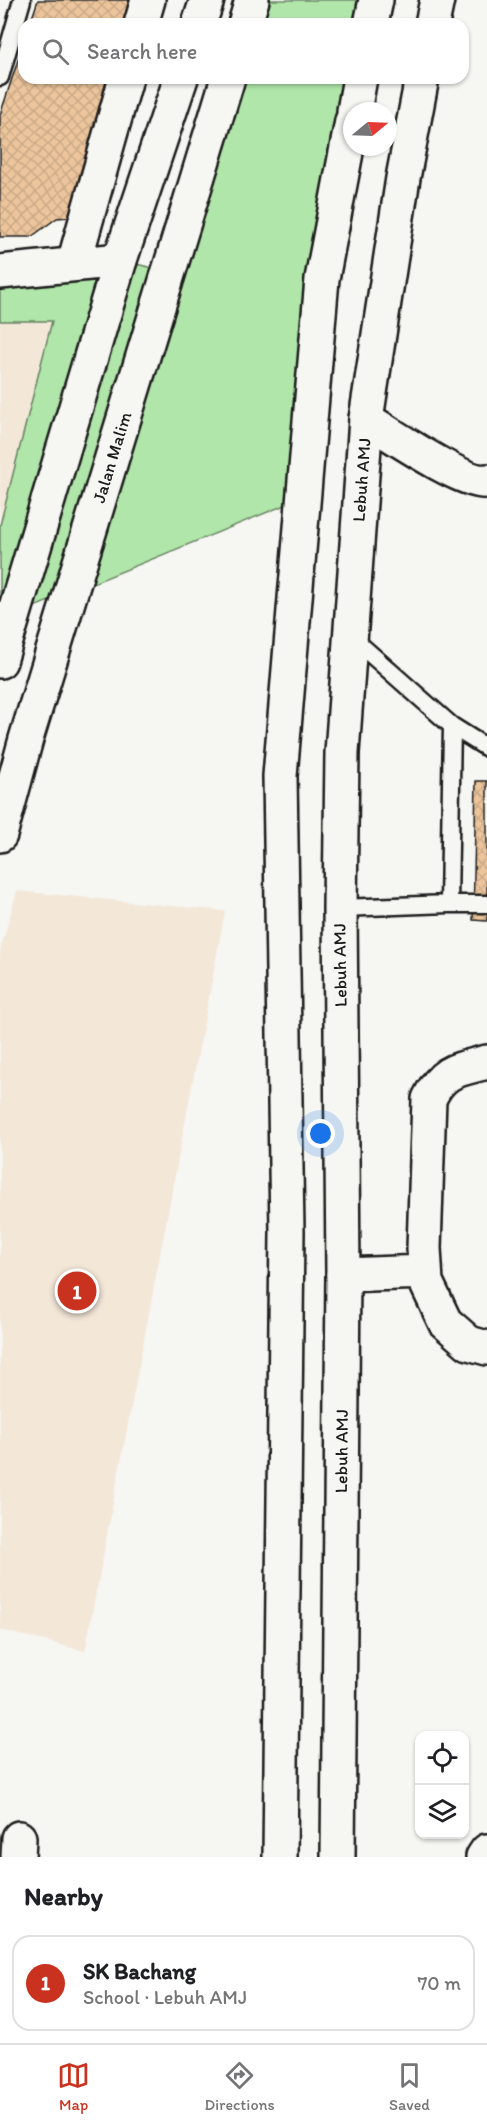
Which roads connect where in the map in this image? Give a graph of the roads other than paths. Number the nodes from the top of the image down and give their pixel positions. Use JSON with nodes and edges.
{"nodes":[{"id":1,"x":22,"y":0,"type":"edge"},
{"id":2,"x":148,"y":0,"type":"edge"},
{"id":3,"x":207,"y":0,"type":"edge"},
{"id":4,"x":252,"y":0,"type":"edge"},
{"id":5,"x":376,"y":0,"type":"edge"},
{"id":6,"x":437,"y":0,"type":"edge"},
{"id":7,"x":143,"y":18,"type":"edge"},
{"id":8,"x":201,"y":18,"type":"edge"},
{"id":9,"x":247,"y":18,"type":"edge"},
{"id":10,"x":372,"y":18,"type":"edge"},
{"id":11,"x":433,"y":18,"type":"edge"},
{"id":12,"x":0,"y":77,"type":"edge"},
{"id":13,"x":124,"y":84,"type":"edge"},
{"id":14,"x":179,"y":84,"type":"edge"},
{"id":15,"x":226,"y":84,"type":"edge"},
{"id":16,"x":359,"y":84,"type":"edge"},
{"id":17,"x":421,"y":84,"type":"edge"},
{"id":18,"x":356,"y":102,"type":"edge"},
{"id":19,"x":345,"y":156,"type":"edge"},
{"id":20,"x":120,"y":260,"type":"junction"},
{"id":21,"x":74,"y":263,"type":"junction"},
{"id":22,"x":0,"y":272,"type":"edge"},
{"id":23,"x":366,"y":419,"type":"junction"},
{"id":24,"x":487,"y":481,"type":"edge"},
{"id":25,"x":349,"y":635,"type":"junction"},
{"id":26,"x":0,"y":661,"type":"edge"},
{"id":27,"x":452,"y":726,"type":"junction"},
{"id":28,"x":487,"y":748,"type":"edge"},
{"id":29,"x":0,"y":836,"type":"edge"},
{"id":30,"x":449,"y":904,"type":"junction"},
{"id":31,"x":487,"y":904,"type":"edge"},
{"id":32,"x":339,"y":908,"type":"junction"},
{"id":33,"x":487,"y":1062,"type":"edge"},
{"id":34,"x":425,"y":1272,"type":"junction"},
{"id":35,"x":343,"y":1275,"type":"junction"},
{"id":36,"x":487,"y":1348,"type":"edge"},
{"id":37,"x":487,"y":1851,"type":"edge"},
{"id":38,"x":280,"y":1857,"type":"edge"},
{"id":39,"x":338,"y":1857,"type":"edge"},
{"id":40,"x":483,"y":1857,"type":"edge"}],
"edges":[{"from":1,"to":12,"type":"lane"},
{"from":2,"to":7,"type":"main road"},
{"from":3,"to":8,"type":"main road"},
{"from":4,"to":9,"type":"main road"},
{"from":5,"to":10,"type":"main road"},
{"from":6,"to":11,"type":"main road"},
{"from":13,"to":21,"type":"main road"},
{"from":14,"to":20,"type":"main road"},
{"from":15,"to":29,"type":"main road","name":"Jalan Malim"},
{"from":16,"to":18,"type":"main road"},
{"from":17,"to":23,"type":"main road","name":"Lebuh AMJ"},
{"from":19,"to":38,"type":"main road"},
{"from":20,"to":21,"type":"main road"},
{"from":20,"to":26,"type":"main road"},
{"from":21,"to":22,"type":"main road"},
{"from":23,"to":24,"type":"main road"},
{"from":23,"to":25,"type":"main road","name":"Lebuh AMJ"},
{"from":25,"to":27,"type":"lane"},
{"from":25,"to":32,"type":"main road","name":"Lebuh AMJ"},
{"from":27,"to":28,"type":"lane"},
{"from":27,"to":30,"type":"lane"},
{"from":30,"to":31,"type":"lane"},
{"from":30,"to":32,"type":"lane"},
{"from":32,"to":35,"type":"main road","name":"Lebuh AMJ"},
{"from":33,"to":34,"type":"main road"},
{"from":34,"to":35,"type":"main road"},
{"from":34,"to":36,"type":"main road"},
{"from":35,"to":39,"type":"main road","name":"Lebuh AMJ"},
{"from":37,"to":40,"type":"main road"}]}
